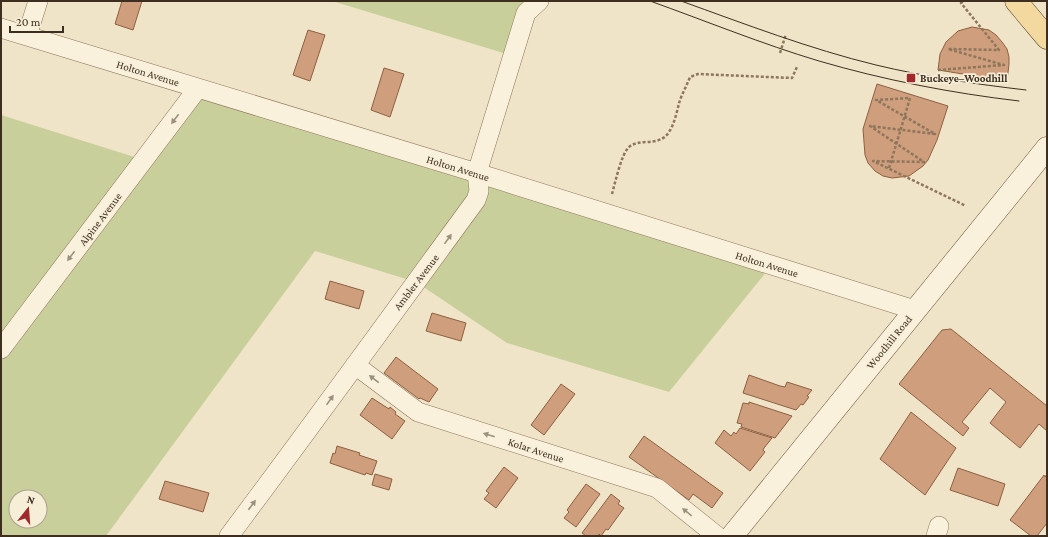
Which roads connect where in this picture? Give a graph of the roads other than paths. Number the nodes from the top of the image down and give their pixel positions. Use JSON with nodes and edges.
{"nodes":[{"id":1,"x":38,"y":1,"type":"edge"},
{"id":2,"x":539,"y":1,"type":"edge"},
{"id":3,"x":1016,"y":1,"type":"edge"},
{"id":4,"x":1,"y":28,"type":"edge"},
{"id":5,"x":28,"y":36,"type":"junction"},
{"id":6,"x":1047,"y":38,"type":"edge"},
{"id":7,"x":198,"y":88,"type":"junction"},
{"id":8,"x":1047,"y":148,"type":"edge"},
{"id":9,"x":477,"y":173,"type":"junction"},
{"id":10,"x":915,"y":310,"type":"junction"},
{"id":11,"x":1,"y":349,"type":"edge"},
{"id":12,"x":355,"y":365,"type":"junction"},
{"id":13,"x":229,"y":536,"type":"edge"},
{"id":14,"x":717,"y":536,"type":"edge"},
{"id":15,"x":732,"y":536,"type":"edge"}],
"edges":[{"from":1,"to":5,"type":"street"},
{"from":2,"to":9,"type":"street","name":"Ambler Avenue"},
{"from":3,"to":6,"type":"main road"},
{"from":4,"to":5,"type":"street","name":"Holton Avenue"},
{"from":5,"to":7,"type":"street","name":"Holton Avenue"},
{"from":7,"to":9,"type":"street","name":"Holton Avenue"},
{"from":7,"to":11,"type":"street","name":"Alpine Avenue","one_way":true},
{"from":8,"to":10,"type":"main road","name":"Woodhill Road"},
{"from":9,"to":10,"type":"street","name":"Holton Avenue"},
{"from":12,"to":9,"type":"street","name":"Ambler Avenue","one_way":true},
{"from":10,"to":15,"type":"main road","name":"Woodhill Road"},
{"from":13,"to":12,"type":"street","name":"Ambler Avenue","one_way":true},
{"from":14,"to":12,"type":"street","name":"Kolar Avenue","one_way":true}]}
